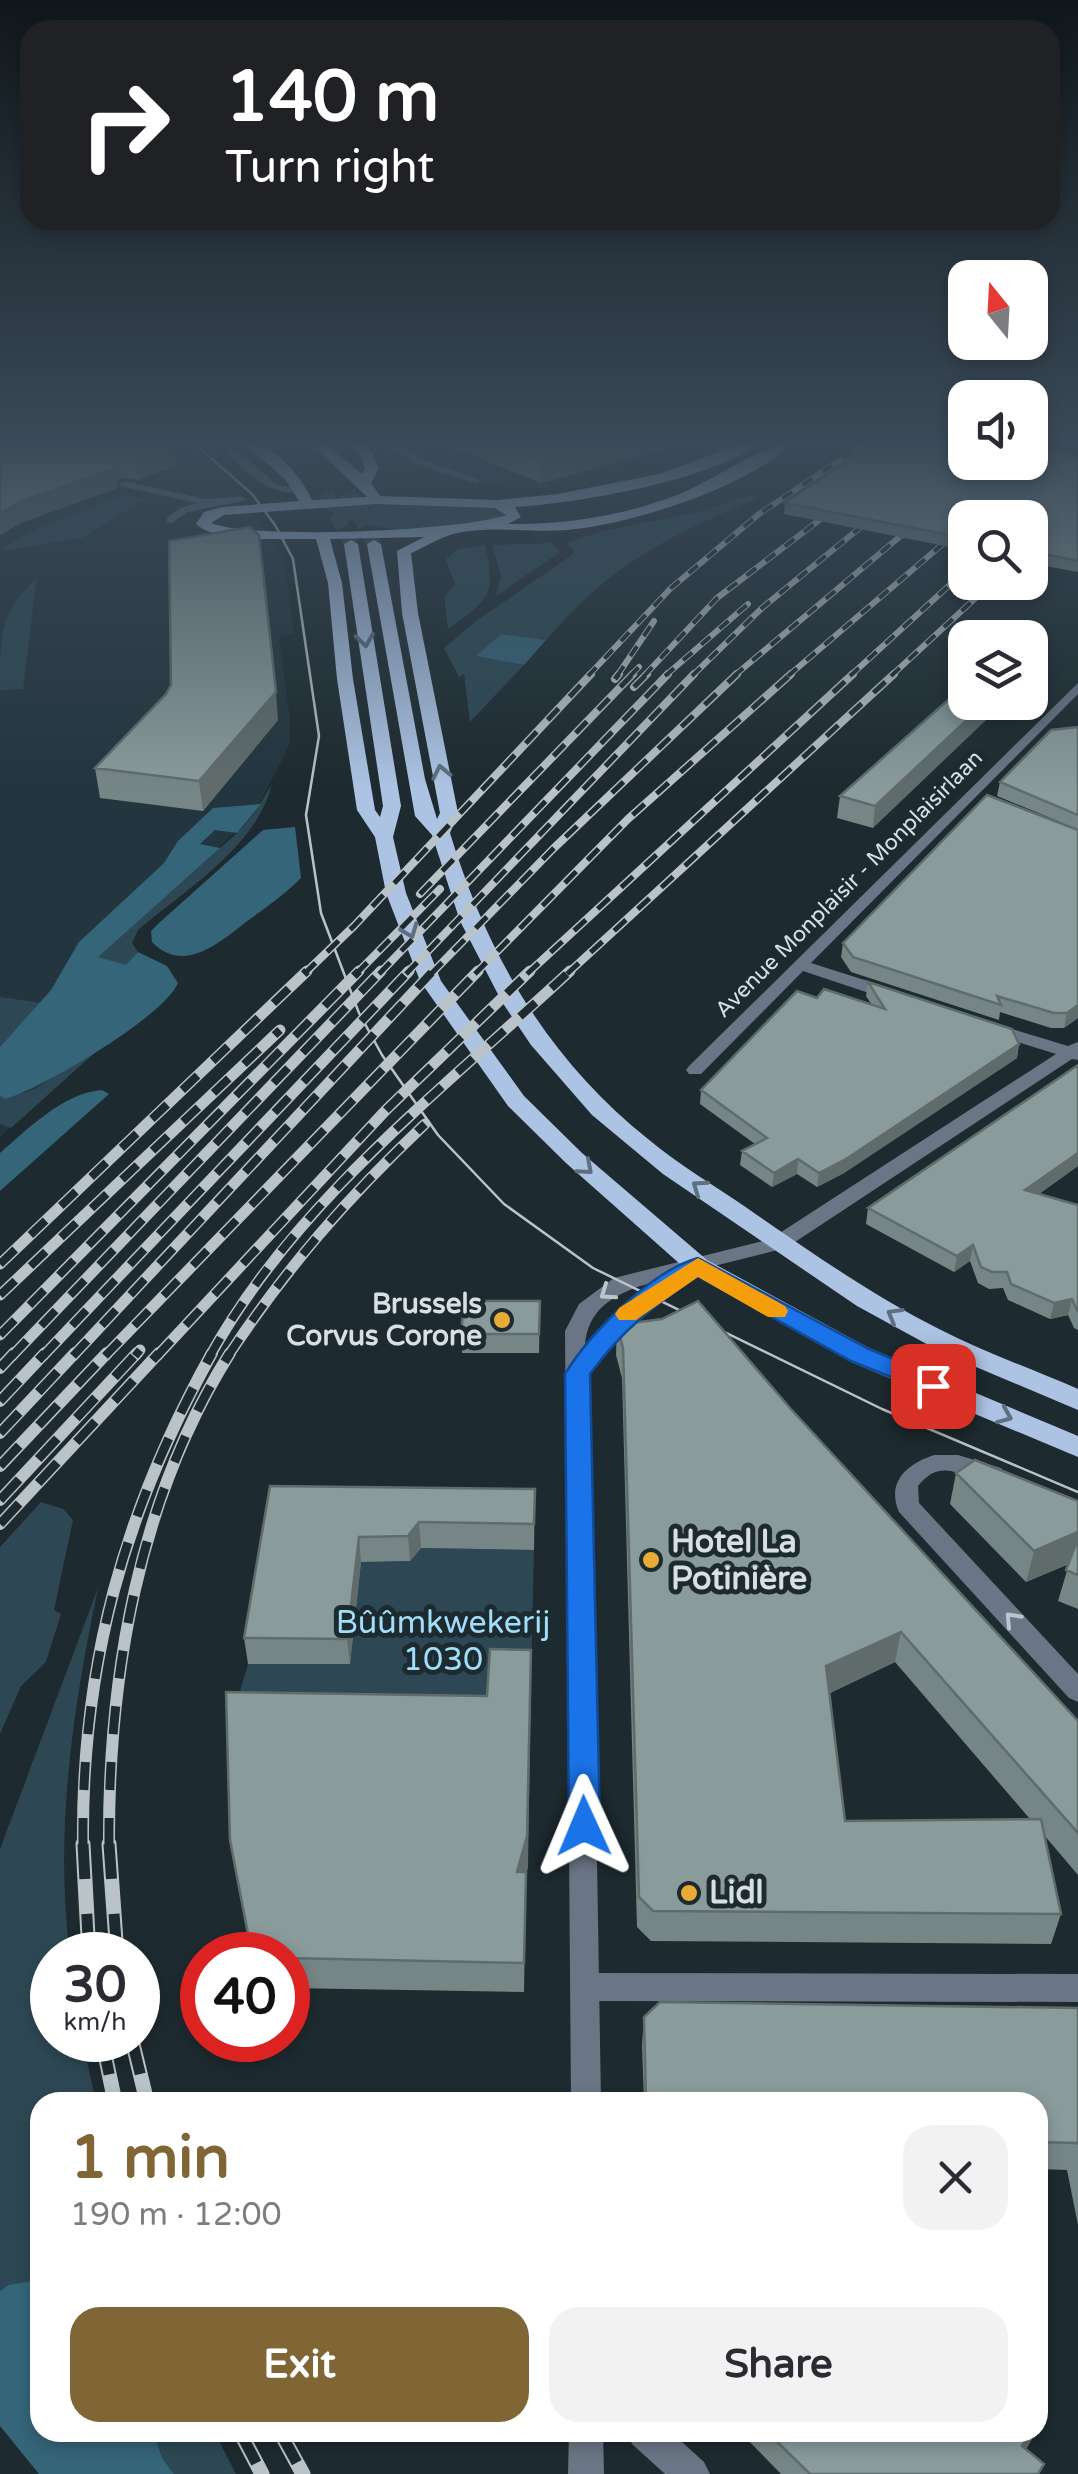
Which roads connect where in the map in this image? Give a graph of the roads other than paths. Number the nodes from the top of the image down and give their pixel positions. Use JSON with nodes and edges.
{"nodes":[{"id":1,"x":329,"y":558,"type":"tunnel mouth"},
{"id":2,"x":353,"y":558,"type":"tunnel mouth"},
{"id":3,"x":376,"y":558,"type":"tunnel mouth"},
{"id":4,"x":405,"y":558,"type":"edge"},
{"id":5,"x":1078,"y":687,"type":"edge"},
{"id":6,"x":1040,"y":725,"type":"junction"},
{"id":7,"x":1058,"y":730,"type":"edge"},
{"id":8,"x":971,"y":794,"type":"junction"},
{"id":9,"x":990,"y":799,"type":"edge"},
{"id":10,"x":440,"y":833,"type":"junction"},
{"id":11,"x":384,"y":837,"type":"junction"},
{"id":12,"x":800,"y":965,"type":"junction"},
{"id":13,"x":911,"y":1001,"type":"edge"},
{"id":14,"x":966,"y":1019,"type":"edge"},
{"id":15,"x":1075,"y":1052,"type":"edge"},
{"id":16,"x":695,"y":1070,"type":"dead end"},
{"id":17,"x":779,"y":1243,"type":"junction"},
{"id":18,"x":698,"y":1266,"type":"junction"},
{"id":19,"x":578,"y":1374,"type":"junction"},
{"id":20,"x":1078,"y":1400,"type":"edge"},
{"id":21,"x":1078,"y":1447,"type":"edge"},
{"id":22,"x":1009,"y":1481,"type":"edge"},
{"id":23,"x":1078,"y":1691,"type":"edge"},
{"id":24,"x":586,"y":1987,"type":"junction"},
{"id":25,"x":1078,"y":1988,"type":"edge"},
{"id":26,"x":586,"y":2092,"type":"edge"},
{"id":27,"x":586,"y":2442,"type":"edge"},
{"id":28,"x":655,"y":2442,"type":"edge"},
{"id":29,"x":586,"y":2474,"type":"edge"},
{"id":30,"x":692,"y":2474,"type":"edge"}],
"edges":[{"from":1,"to":11,"type":"main road"},
{"from":2,"to":11,"type":"main road","one_way":true},
{"from":3,"to":10,"type":"main road"},
{"from":10,"to":4,"type":"main road","one_way":true},
{"from":5,"to":6,"type":"street","name":"Avenue Monplaisir - Monplaisirlaan"},
{"from":6,"to":7,"type":"street"},
{"from":6,"to":8,"type":"street","name":"Avenue Monplaisir - Monplaisirlaan"},
{"from":8,"to":9,"type":"street"},
{"from":8,"to":12,"type":"street","name":"Avenue Monplaisir - Monplaisirlaan"},
{"from":17,"to":10,"type":"main road","one_way":true},
{"from":11,"to":18,"type":"main road","one_way":true},
{"from":12,"to":13,"type":"street"},
{"from":12,"to":16,"type":"street","name":"Avenue Monplaisir - Monplaisirlaan"},
{"from":14,"to":15,"type":"street"},
{"from":15,"to":17,"type":"street"},
{"from":17,"to":18,"type":"street"},
{"from":20,"to":17,"type":"main road","one_way":true},
{"from":18,"to":19,"type":"street"},
{"from":18,"to":19,"type":"street","one_way":true},
{"from":18,"to":21,"type":"main road","one_way":true},
{"from":19,"to":24,"type":"street"},
{"from":23,"to":22,"type":"street","one_way":true},
{"from":24,"to":25,"type":"street"},
{"from":24,"to":26,"type":"street"},
{"from":27,"to":29,"type":"street"},
{"from":28,"to":30,"type":"street"}]}
